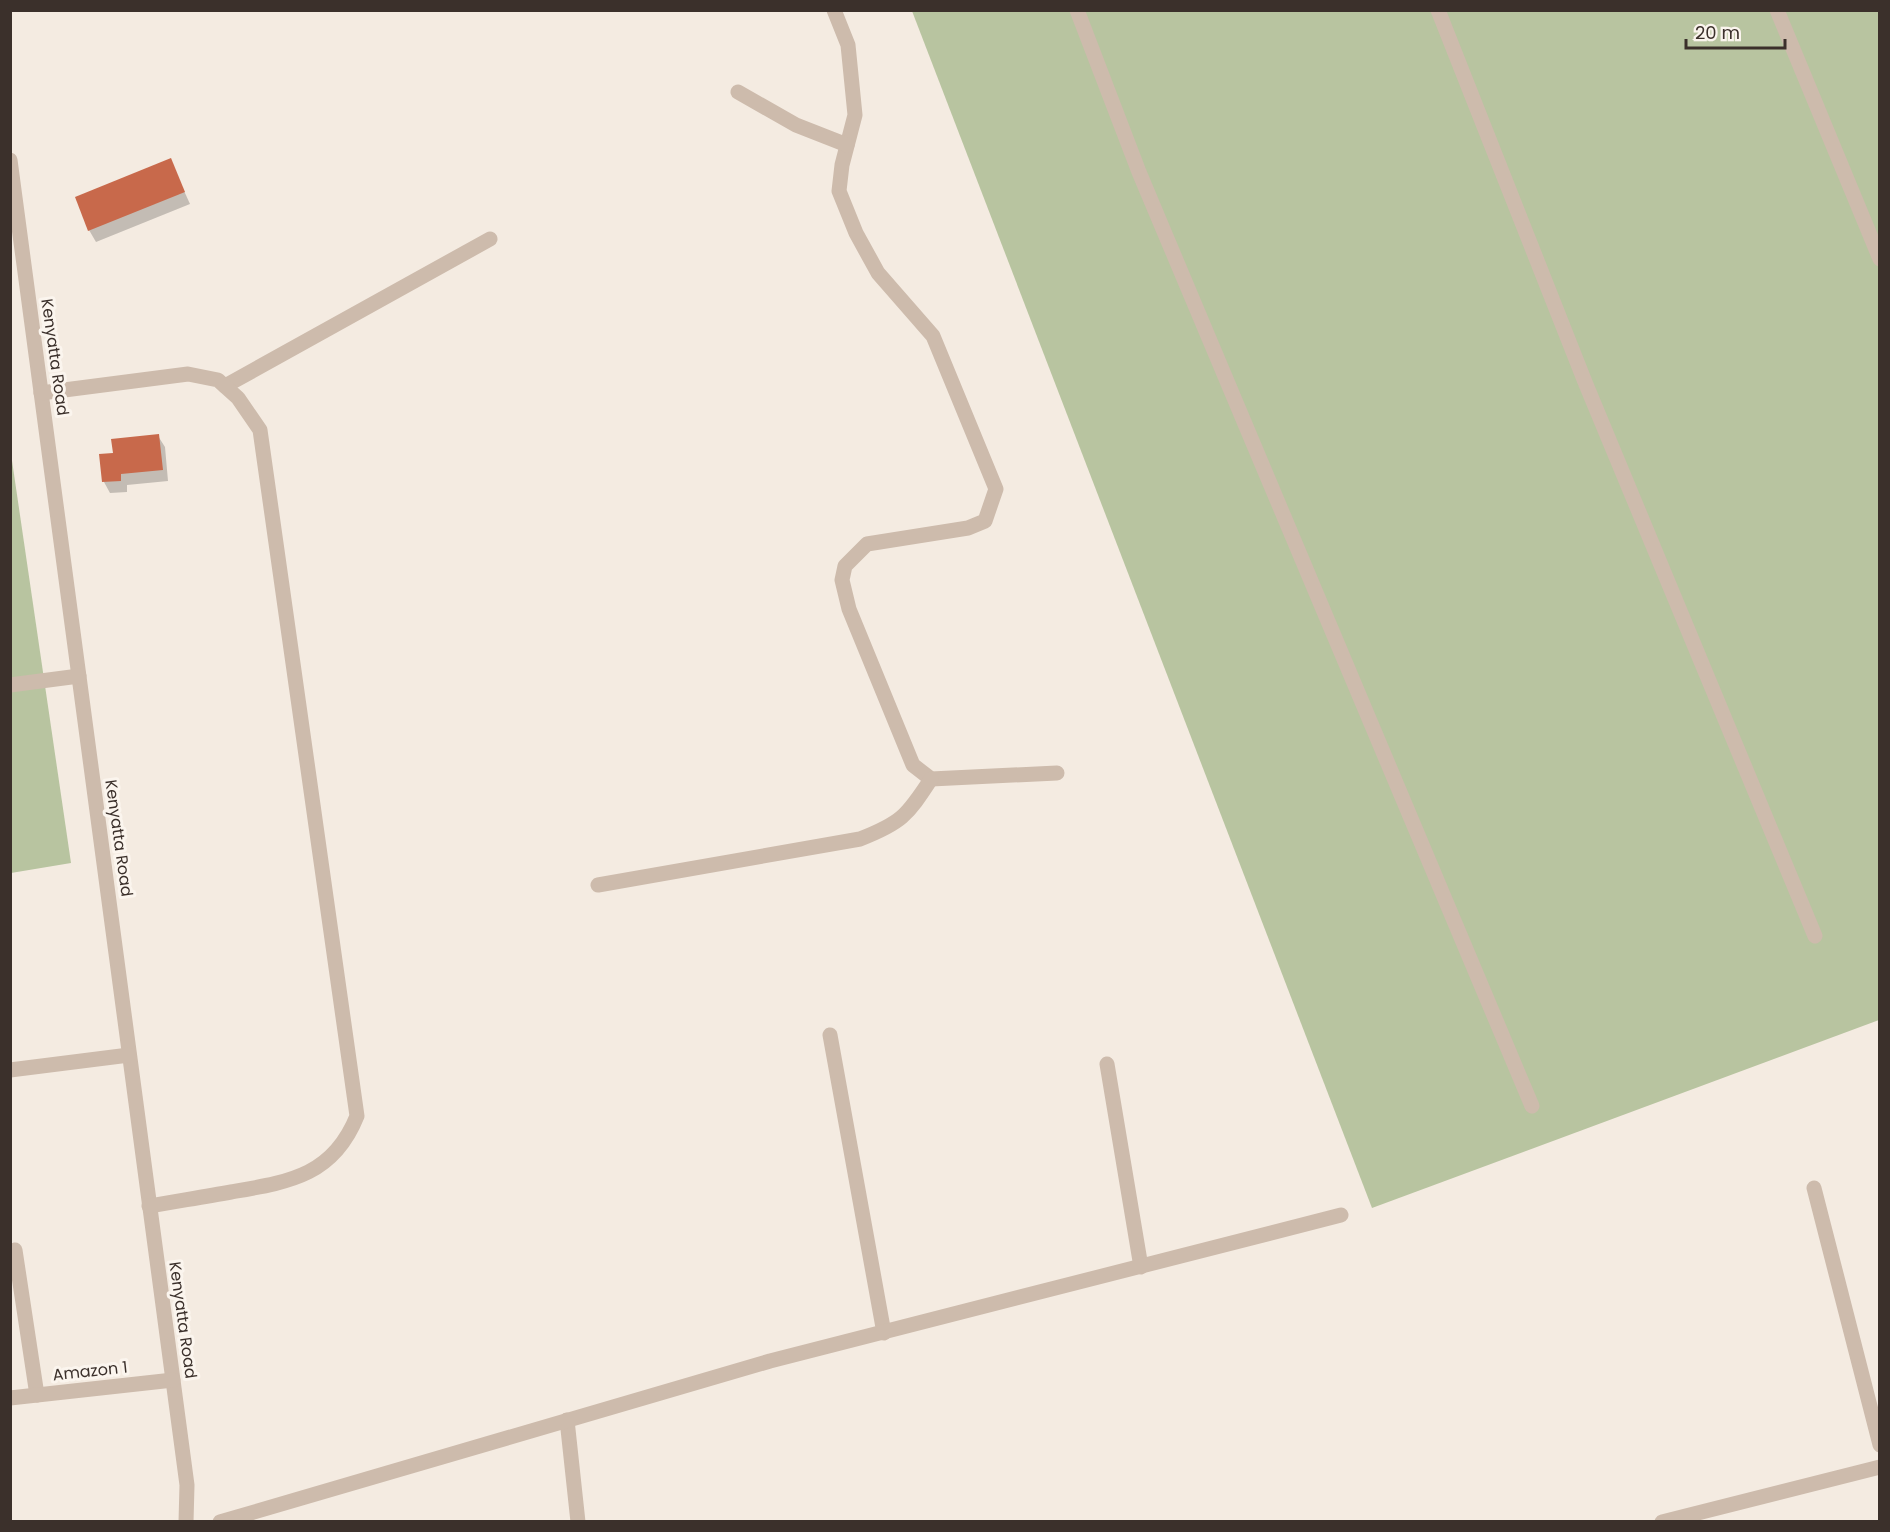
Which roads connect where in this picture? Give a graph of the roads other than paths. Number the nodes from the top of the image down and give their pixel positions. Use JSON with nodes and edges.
{"nodes":[{"id":1,"x":834,"y":10,"type":"edge"},
{"id":2,"x":1077,"y":10,"type":"edge"},
{"id":3,"x":1438,"y":10,"type":"edge"},
{"id":4,"x":1777,"y":10,"type":"edge"},
{"id":5,"x":738,"y":92,"type":"dead end"},
{"id":6,"x":847,"y":145,"type":"junction"},
{"id":7,"x":10,"y":160,"type":"edge"},
{"id":8,"x":490,"y":239,"type":"dead end"},
{"id":9,"x":1880,"y":259,"type":"edge"},
{"id":10,"x":225,"y":386,"type":"junction"},
{"id":11,"x":42,"y":393,"type":"junction"},
{"id":12,"x":79,"y":675,"type":"junction"},
{"id":13,"x":10,"y":685,"type":"edge"},
{"id":14,"x":1057,"y":773,"type":"dead end"},
{"id":15,"x":931,"y":779,"type":"junction"},
{"id":16,"x":598,"y":885,"type":"dead end"},
{"id":17,"x":1815,"y":936,"type":"dead end"},
{"id":18,"x":830,"y":1035,"type":"dead end"},
{"id":19,"x":129,"y":1055,"type":"junction"},
{"id":20,"x":1107,"y":1064,"type":"dead end"},
{"id":21,"x":10,"y":1070,"type":"edge"},
{"id":22,"x":1532,"y":1106,"type":"dead end"},
{"id":23,"x":1814,"y":1188,"type":"dead end"},
{"id":24,"x":149,"y":1206,"type":"junction"},
{"id":25,"x":1341,"y":1215,"type":"dead end"},
{"id":26,"x":15,"y":1250,"type":"dead end"},
{"id":27,"x":1141,"y":1267,"type":"junction"},
{"id":28,"x":884,"y":1332,"type":"junction"},
{"id":29,"x":172,"y":1380,"type":"junction"},
{"id":30,"x":37,"y":1395,"type":"junction"},
{"id":31,"x":10,"y":1398,"type":"edge"},
{"id":32,"x":567,"y":1420,"type":"junction"},
{"id":33,"x":1880,"y":1445,"type":"edge"},
{"id":34,"x":1880,"y":1467,"type":"edge"},
{"id":35,"x":186,"y":1521,"type":"edge"},
{"id":36,"x":220,"y":1521,"type":"edge"},
{"id":37,"x":578,"y":1521,"type":"edge"},
{"id":38,"x":1662,"y":1521,"type":"edge"}],
"edges":[{"from":1,"to":6,"type":"street"},
{"from":2,"to":22,"type":"street"},
{"from":3,"to":17,"type":"street"},
{"from":4,"to":9,"type":"street"},
{"from":5,"to":6,"type":"street"},
{"from":6,"to":15,"type":"street"},
{"from":7,"to":11,"type":"street","name":"Kenyatta Road"},
{"from":8,"to":10,"type":"street"},
{"from":10,"to":11,"type":"street"},
{"from":10,"to":24,"type":"street"},
{"from":11,"to":12,"type":"street","name":"Kenyatta Road"},
{"from":12,"to":13,"type":"street"},
{"from":12,"to":19,"type":"street","name":"Kenyatta Road"},
{"from":14,"to":15,"type":"street"},
{"from":15,"to":16,"type":"street"},
{"from":18,"to":28,"type":"street"},
{"from":19,"to":21,"type":"street"},
{"from":19,"to":24,"type":"street","name":"Kenyatta Road"},
{"from":20,"to":27,"type":"street"},
{"from":23,"to":33,"type":"street"},
{"from":24,"to":29,"type":"street","name":"Kenyatta Road"},
{"from":25,"to":27,"type":"street"},
{"from":26,"to":30,"type":"street"},
{"from":27,"to":28,"type":"street"},
{"from":28,"to":32,"type":"street"},
{"from":29,"to":30,"type":"street","name":"Amazon 1"},
{"from":29,"to":35,"type":"street","name":"Kenyatta Road"},
{"from":30,"to":31,"type":"street","name":"Amazon 1"},
{"from":32,"to":36,"type":"street"},
{"from":32,"to":37,"type":"street"},
{"from":34,"to":38,"type":"street"}]}
